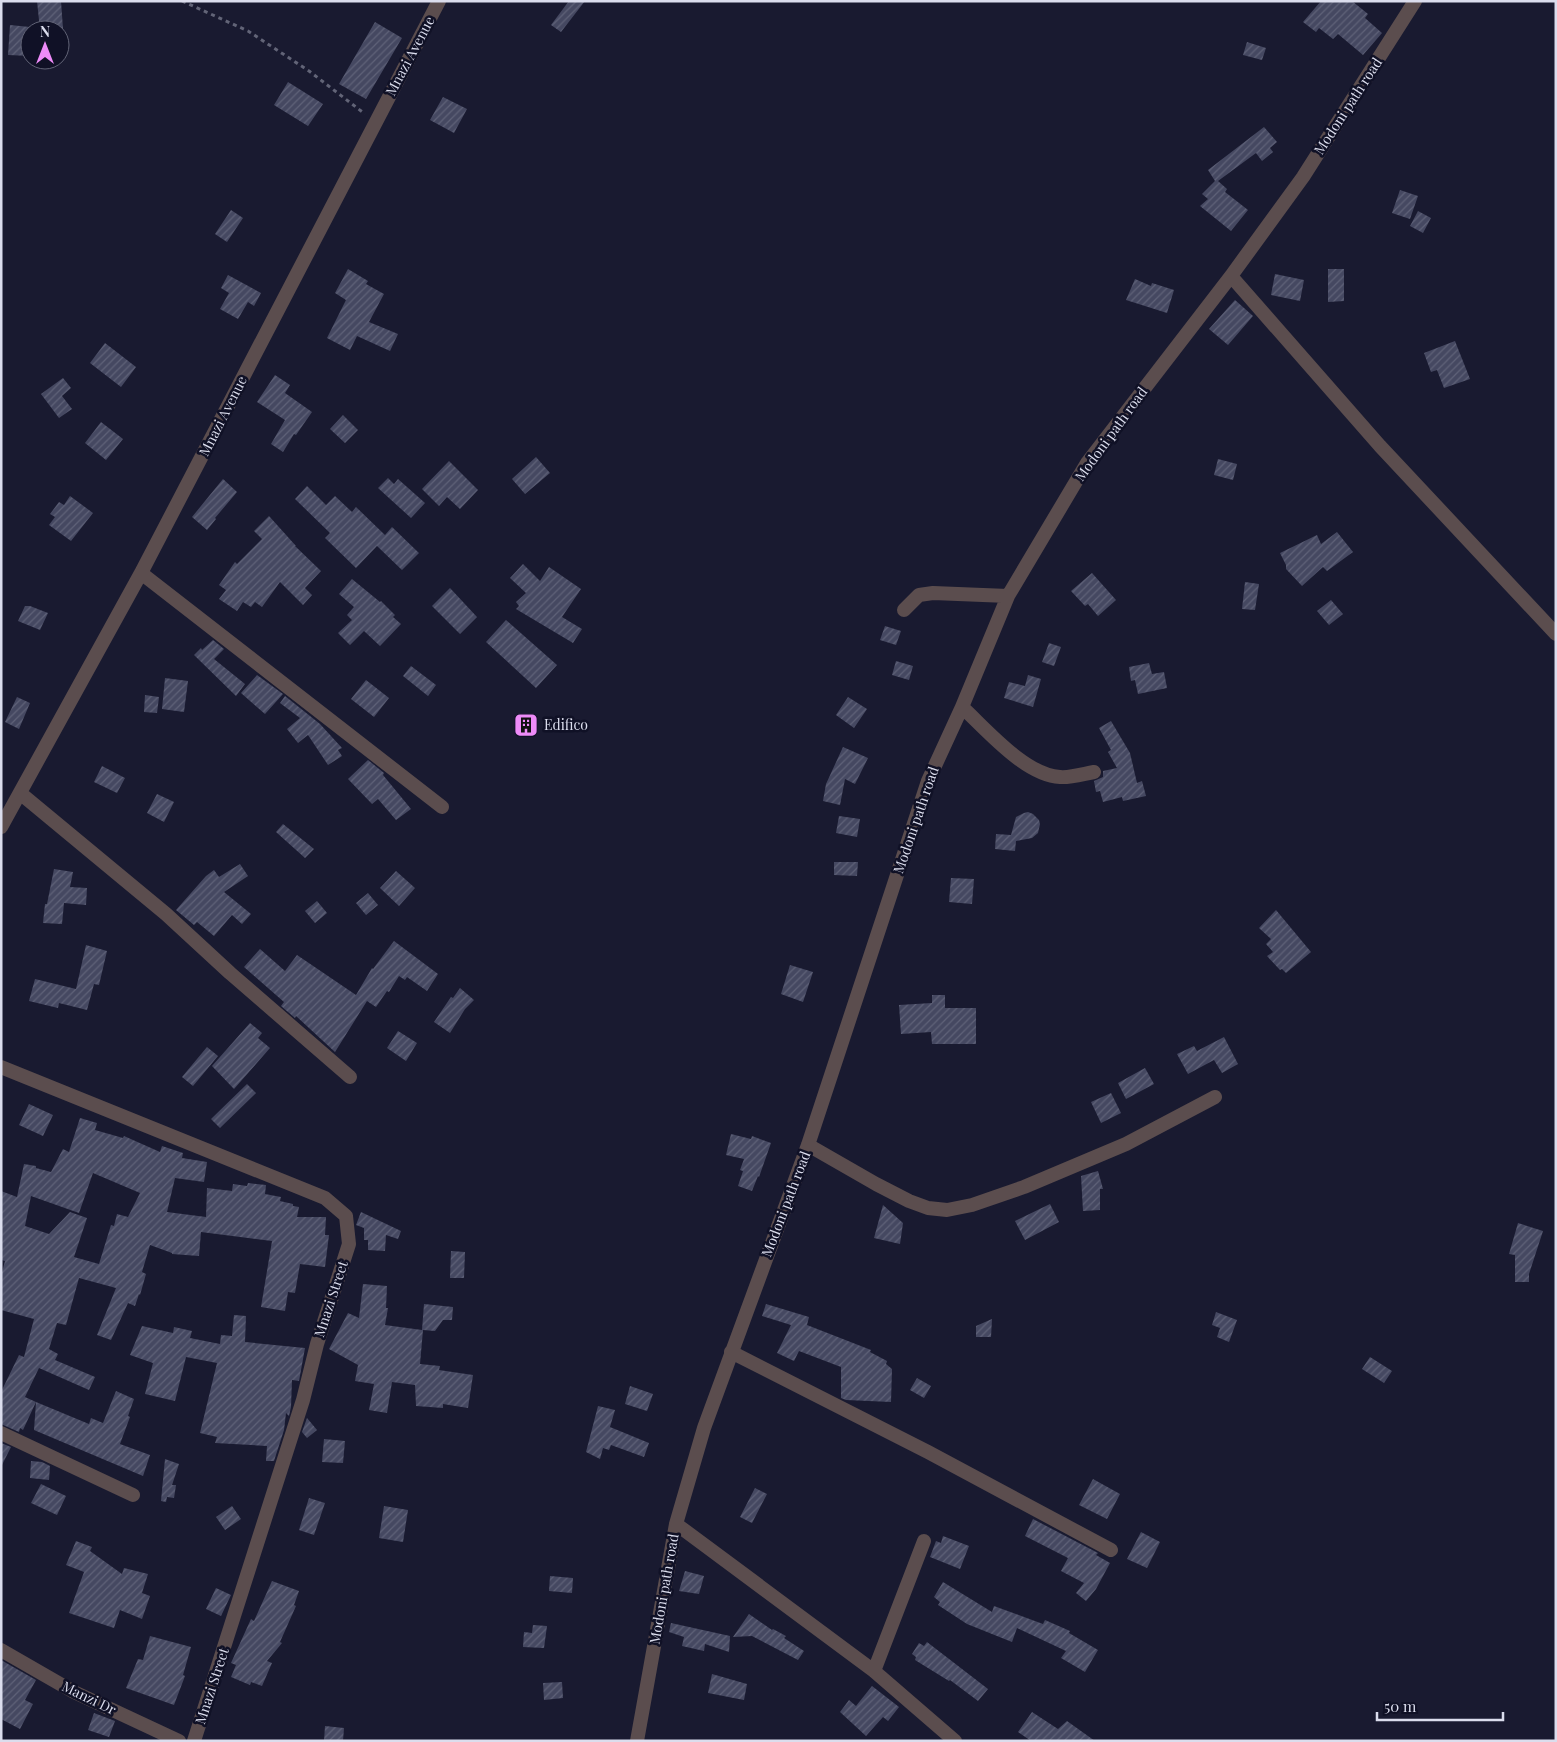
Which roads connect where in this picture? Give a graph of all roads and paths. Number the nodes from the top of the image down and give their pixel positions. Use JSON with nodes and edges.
{"nodes":[{"id":1,"x":182,"y":1,"type":"edge"},
{"id":2,"x":439,"y":1,"type":"edge"},
{"id":3,"x":1415,"y":1,"type":"edge"},
{"id":4,"x":375,"y":122,"type":"junction"},
{"id":5,"x":1231,"y":276,"type":"junction"},
{"id":6,"x":141,"y":573,"type":"junction"},
{"id":7,"x":1008,"y":596,"type":"junction"},
{"id":8,"x":904,"y":610,"type":"dead end"},
{"id":9,"x":1556,"y":634,"type":"edge"},
{"id":10,"x":962,"y":707,"type":"junction"},
{"id":11,"x":1094,"y":772,"type":"dead end"},
{"id":12,"x":20,"y":793,"type":"junction"},
{"id":13,"x":442,"y":807,"type":"dead end"},
{"id":14,"x":1,"y":827,"type":"edge"},
{"id":15,"x":1,"y":1067,"type":"edge"},
{"id":16,"x":350,"y":1077,"type":"dead end"},
{"id":17,"x":1215,"y":1096,"type":"dead end"},
{"id":18,"x":808,"y":1145,"type":"junction"},
{"id":19,"x":731,"y":1352,"type":"junction"},
{"id":20,"x":1,"y":1433,"type":"edge"},
{"id":21,"x":133,"y":1495,"type":"dead end"},
{"id":22,"x":676,"y":1524,"type":"junction"},
{"id":23,"x":924,"y":1541,"type":"dead end"},
{"id":24,"x":1111,"y":1550,"type":"dead end"},
{"id":25,"x":1,"y":1650,"type":"edge"},
{"id":26,"x":874,"y":1671,"type":"junction"},
{"id":27,"x":179,"y":1741,"type":"edge"},
{"id":28,"x":194,"y":1741,"type":"edge"},
{"id":29,"x":637,"y":1741,"type":"edge"},
{"id":30,"x":955,"y":1741,"type":"edge"}],
"edges":[{"from":1,"to":4,"type":"path"},
{"from":2,"to":4,"type":"street","name":"Mnazi Avenue"},
{"from":3,"to":5,"type":"street","name":"Modoni path road"},
{"from":4,"to":6,"type":"street","name":"Mnazi Avenue"},
{"from":5,"to":7,"type":"street","name":"Modoni path road"},
{"from":5,"to":9,"type":"street"},
{"from":6,"to":12,"type":"street","name":"Mnazi Avenue"},
{"from":6,"to":13,"type":"street"},
{"from":7,"to":8,"type":"street"},
{"from":7,"to":10,"type":"street","name":"Modoni path road"},
{"from":10,"to":11,"type":"street"},
{"from":10,"to":18,"type":"street","name":"Modoni path road"},
{"from":12,"to":14,"type":"street","name":"Mnazi Avenue"},
{"from":12,"to":16,"type":"street"},
{"from":15,"to":28,"type":"street","name":"Mnazi Street"},
{"from":17,"to":18,"type":"street"},
{"from":18,"to":19,"type":"street","name":"Modoni path road"},
{"from":19,"to":22,"type":"street","name":"Modoni path road"},
{"from":19,"to":24,"type":"street"},
{"from":20,"to":21,"type":"street"},
{"from":22,"to":26,"type":"street"},
{"from":22,"to":29,"type":"street","name":"Modoni path road"},
{"from":23,"to":26,"type":"street"},
{"from":25,"to":27,"type":"street","name":"Manzi Dr"},
{"from":26,"to":30,"type":"street"}]}
